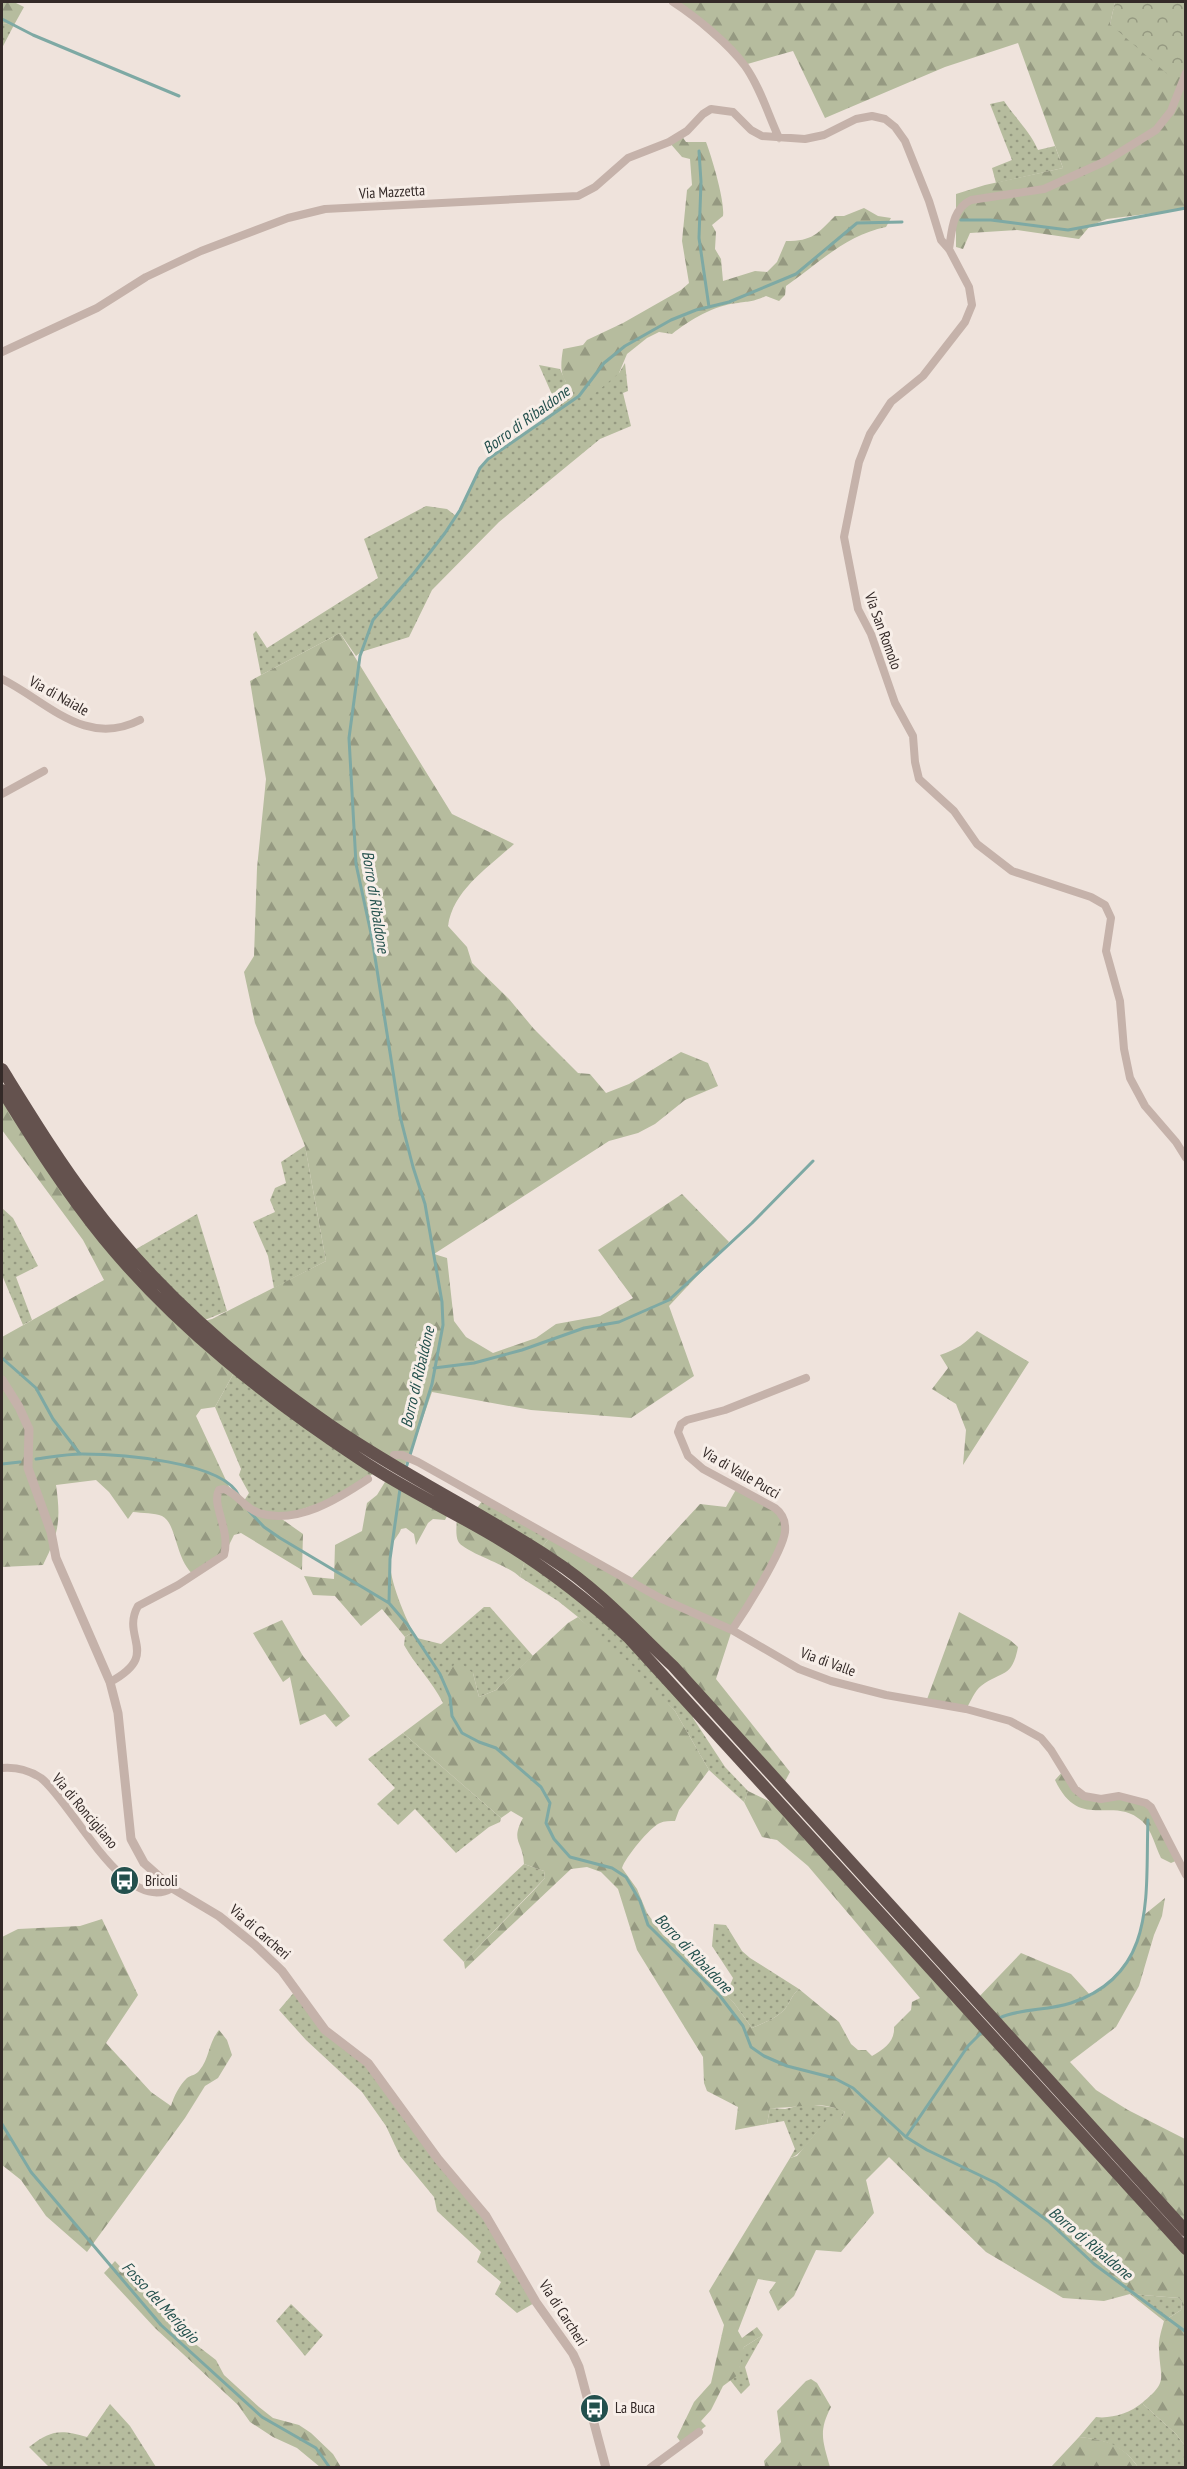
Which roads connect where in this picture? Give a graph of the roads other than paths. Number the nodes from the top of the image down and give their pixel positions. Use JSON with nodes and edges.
{"nodes":[{"id":1,"x":673,"y":2,"type":"edge"},
{"id":2,"x":1185,"y":73,"type":"edge"},
{"id":3,"x":778,"y":138,"type":"junction"},
{"id":4,"x":949,"y":249,"type":"junction"},
{"id":5,"x":2,"y":352,"type":"edge"},
{"id":6,"x":2,"y":679,"type":"edge"},
{"id":7,"x":140,"y":720,"type":"dead end"},
{"id":8,"x":44,"y":771,"type":"dead end"},
{"id":9,"x":2,"y":794,"type":"edge"},
{"id":10,"x":2,"y":1069,"type":"edge"},
{"id":11,"x":2,"y":1090,"type":"edge"},
{"id":12,"x":1185,"y":1158,"type":"edge"},
{"id":13,"x":806,"y":1378,"type":"dead end"},
{"id":14,"x":2,"y":1380,"type":"edge"},
{"id":15,"x":394,"y":1455,"type":"dead end"},
{"id":16,"x":368,"y":1479,"type":"dead end"},
{"id":17,"x":732,"y":1630,"type":"junction"},
{"id":18,"x":110,"y":1682,"type":"junction"},
{"id":19,"x":2,"y":1768,"type":"edge"},
{"id":20,"x":1185,"y":1875,"type":"edge"},
{"id":21,"x":172,"y":1888,"type":"junction"},
{"id":22,"x":1185,"y":2231,"type":"edge"},
{"id":23,"x":1185,"y":2249,"type":"edge"},
{"id":24,"x":699,"y":2432,"type":"dead end"},
{"id":25,"x":606,"y":2468,"type":"edge"},
{"id":26,"x":650,"y":2468,"type":"edge"}],
"edges":[{"from":1,"to":3,"type":"street"},
{"from":2,"to":4,"type":"street"},
{"from":3,"to":4,"type":"street","name":"Via San Romolo"},
{"from":3,"to":5,"type":"street","name":"Via Mazzetta"},
{"from":4,"to":12,"type":"street","name":"Via San Romolo"},
{"from":6,"to":7,"type":"street","name":"Via di Naiale"},
{"from":8,"to":9,"type":"street"},
{"from":10,"to":22,"type":"highway"},
{"from":11,"to":23,"type":"highway"},
{"from":13,"to":17,"type":"street","name":"Via di Valle Pucci"},
{"from":14,"to":18,"type":"street","name":"Via di Carcheri"},
{"from":15,"to":17,"type":"street","name":"Via di Valle"},
{"from":16,"to":18,"type":"street"},
{"from":17,"to":20,"type":"street","name":"Via di Valle"},
{"from":18,"to":21,"type":"street","name":"Via di Carcheri"},
{"from":19,"to":21,"type":"street","name":"Via di Roncigliano"},
{"from":21,"to":25,"type":"street","name":"Via di Carcheri"},
{"from":24,"to":26,"type":"street"}]}
